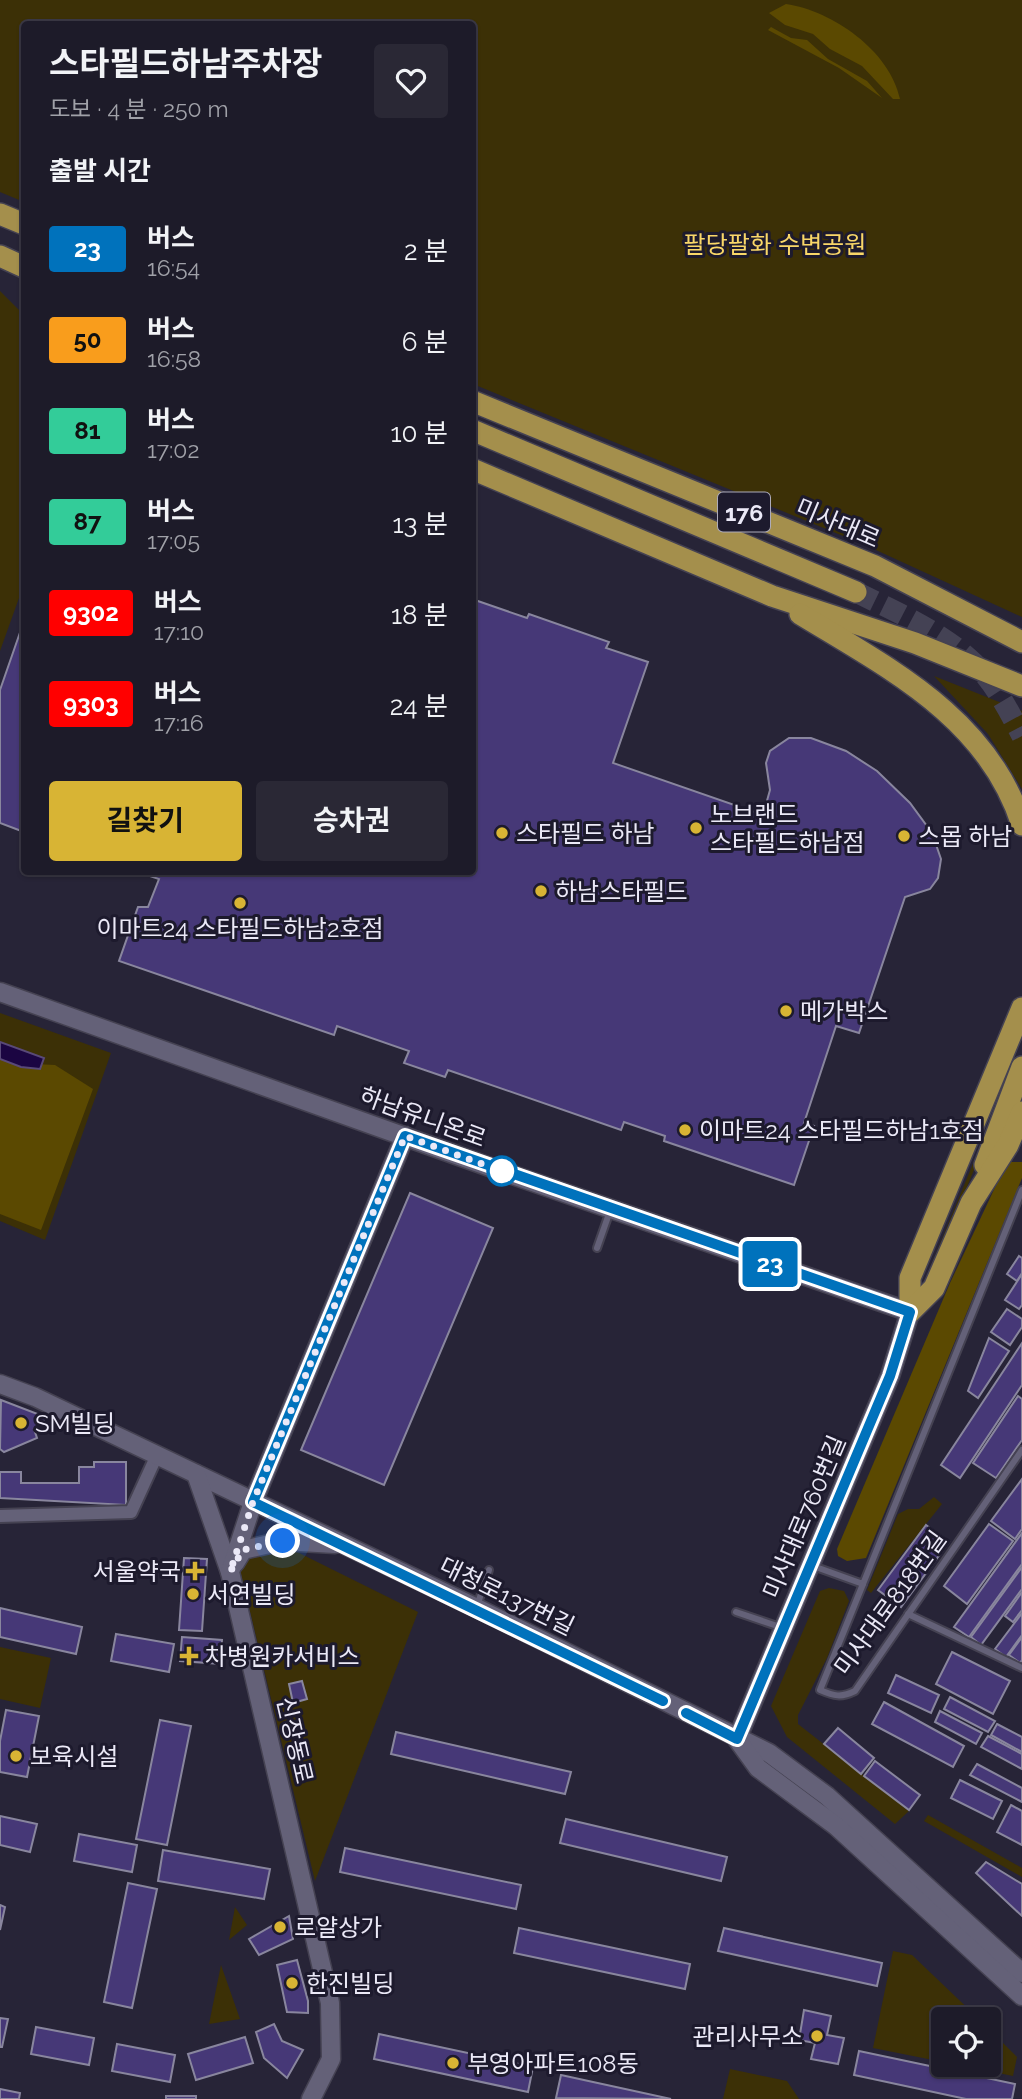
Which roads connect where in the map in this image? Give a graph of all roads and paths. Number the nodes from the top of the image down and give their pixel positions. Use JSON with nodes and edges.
{"nodes":[{"id":1,"x":0,"y":214,"type":"edge"},
{"id":2,"x":21,"y":223,"type":"edge"},
{"id":3,"x":0,"y":256,"type":"edge"},
{"id":4,"x":21,"y":266,"type":"edge"},
{"id":5,"x":476,"y":403,"type":"edge"},
{"id":6,"x":476,"y":432,"type":"edge"},
{"id":7,"x":476,"y":471,"type":"edge"},
{"id":8,"x":856,"y":592,"type":"tunnel mouth"},
{"id":9,"x":772,"y":596,"type":"junction"},
{"id":10,"x":1018,"y":638,"type":"edge"},
{"id":11,"x":983,"y":672,"type":"junction"},
{"id":12,"x":1022,"y":686,"type":"edge"},
{"id":13,"x":1022,"y":694,"type":"edge"},
{"id":14,"x":1022,"y":825,"type":"edge"},
{"id":15,"x":0,"y":992,"type":"edge"},
{"id":16,"x":1022,"y":1008,"type":"edge"},
{"id":17,"x":1022,"y":1067,"type":"edge"},
{"id":18,"x":1022,"y":1112,"type":"edge"},
{"id":19,"x":405,"y":1136,"type":"junction"},
{"id":20,"x":1022,"y":1190,"type":"edge"},
{"id":21,"x":971,"y":1203,"type":"junction"},
{"id":22,"x":611,"y":1209,"type":"junction"},
{"id":23,"x":597,"y":1248,"type":"dead end"},
{"id":24,"x":910,"y":1312,"type":"junction"},
{"id":25,"x":0,"y":1384,"type":"edge"},
{"id":26,"x":1022,"y":1450,"type":"edge"},
{"id":27,"x":157,"y":1455,"type":"junction"},
{"id":28,"x":196,"y":1474,"type":"junction"},
{"id":29,"x":253,"y":1502,"type":"junction"},
{"id":30,"x":0,"y":1516,"type":"edge"},
{"id":31,"x":344,"y":1544,"type":"junction"},
{"id":32,"x":811,"y":1565,"type":"junction"},
{"id":33,"x":489,"y":1570,"type":"dead end"},
{"id":34,"x":230,"y":1572,"type":"junction"},
{"id":35,"x":863,"y":1584,"type":"junction"},
{"id":36,"x":477,"y":1608,"type":"junction"},
{"id":37,"x":736,"y":1612,"type":"dead end"},
{"id":38,"x":908,"y":1614,"type":"junction"},
{"id":39,"x":785,"y":1629,"type":"junction"},
{"id":40,"x":1022,"y":1668,"type":"edge"},
{"id":41,"x":737,"y":1739,"type":"junction"},
{"id":42,"x":1022,"y":1973,"type":"edge"},
{"id":43,"x":1022,"y":1996,"type":"edge"},
{"id":44,"x":311,"y":2099,"type":"edge"}],
"edges":[{"from":1,"to":2,"type":"main road"},
{"from":3,"to":4,"type":"main road"},
{"from":5,"to":10,"type":"main road","name":"미사대로","number":"176"},
{"from":6,"to":8,"type":"main road"},
{"from":7,"to":9,"type":"main road"},
{"from":9,"to":11,"type":"main road"},
{"from":9,"to":14,"type":"main road"},
{"from":11,"to":12,"type":"main road"},
{"from":11,"to":13,"type":"main road"},
{"from":15,"to":19,"type":"main road","name":"하남유니온로"},
{"from":16,"to":24,"type":"main road"},
{"from":17,"to":21,"type":"main road"},
{"from":18,"to":21,"type":"main road"},
{"from":19,"to":22,"type":"main road","name":"하남유니온로"},
{"from":19,"to":29,"type":"main road"},
{"from":20,"to":35,"type":"lane","name":"미사대로818번길"},
{"from":21,"to":24,"type":"main road"},
{"from":22,"to":23,"type":"lane"},
{"from":22,"to":24,"type":"main road","name":"하남유니온로"},
{"from":24,"to":32,"type":"main road","name":"미사대로760번길"},
{"from":25,"to":27,"type":"main road"},
{"from":26,"to":38,"type":"lane","name":"미사대로818번길"},
{"from":27,"to":28,"type":"main road"},
{"from":27,"to":30,"type":"street"},
{"from":28,"to":29,"type":"main road"},
{"from":28,"to":34,"type":"main road","name":"신장동로"},
{"from":29,"to":31,"type":"main road","name":"대청로137번길"},
{"from":29,"to":34,"type":"main road"},
{"from":31,"to":34,"type":"main road"},
{"from":31,"to":36,"type":"main road","name":"대청로137번길"},
{"from":32,"to":35,"type":"lane","name":"미사대로818번길"},
{"from":32,"to":39,"type":"main road","name":"미사대로760번길"},
{"from":33,"to":36,"type":"lane"},
{"from":34,"to":44,"type":"main road","name":"신장동로"},
{"from":35,"to":38,"type":"lane","name":"미사대로818번길"},
{"from":36,"to":41,"type":"main road","name":"대청로137번길"},
{"from":37,"to":39,"type":"lane"},
{"from":38,"to":40,"type":"lane"},
{"from":39,"to":41,"type":"main road","name":"미사대로760번길"},
{"from":41,"to":42,"type":"main road","name":"대청로137번길"},
{"from":41,"to":43,"type":"main road","name":"대청로137번길"}]}
